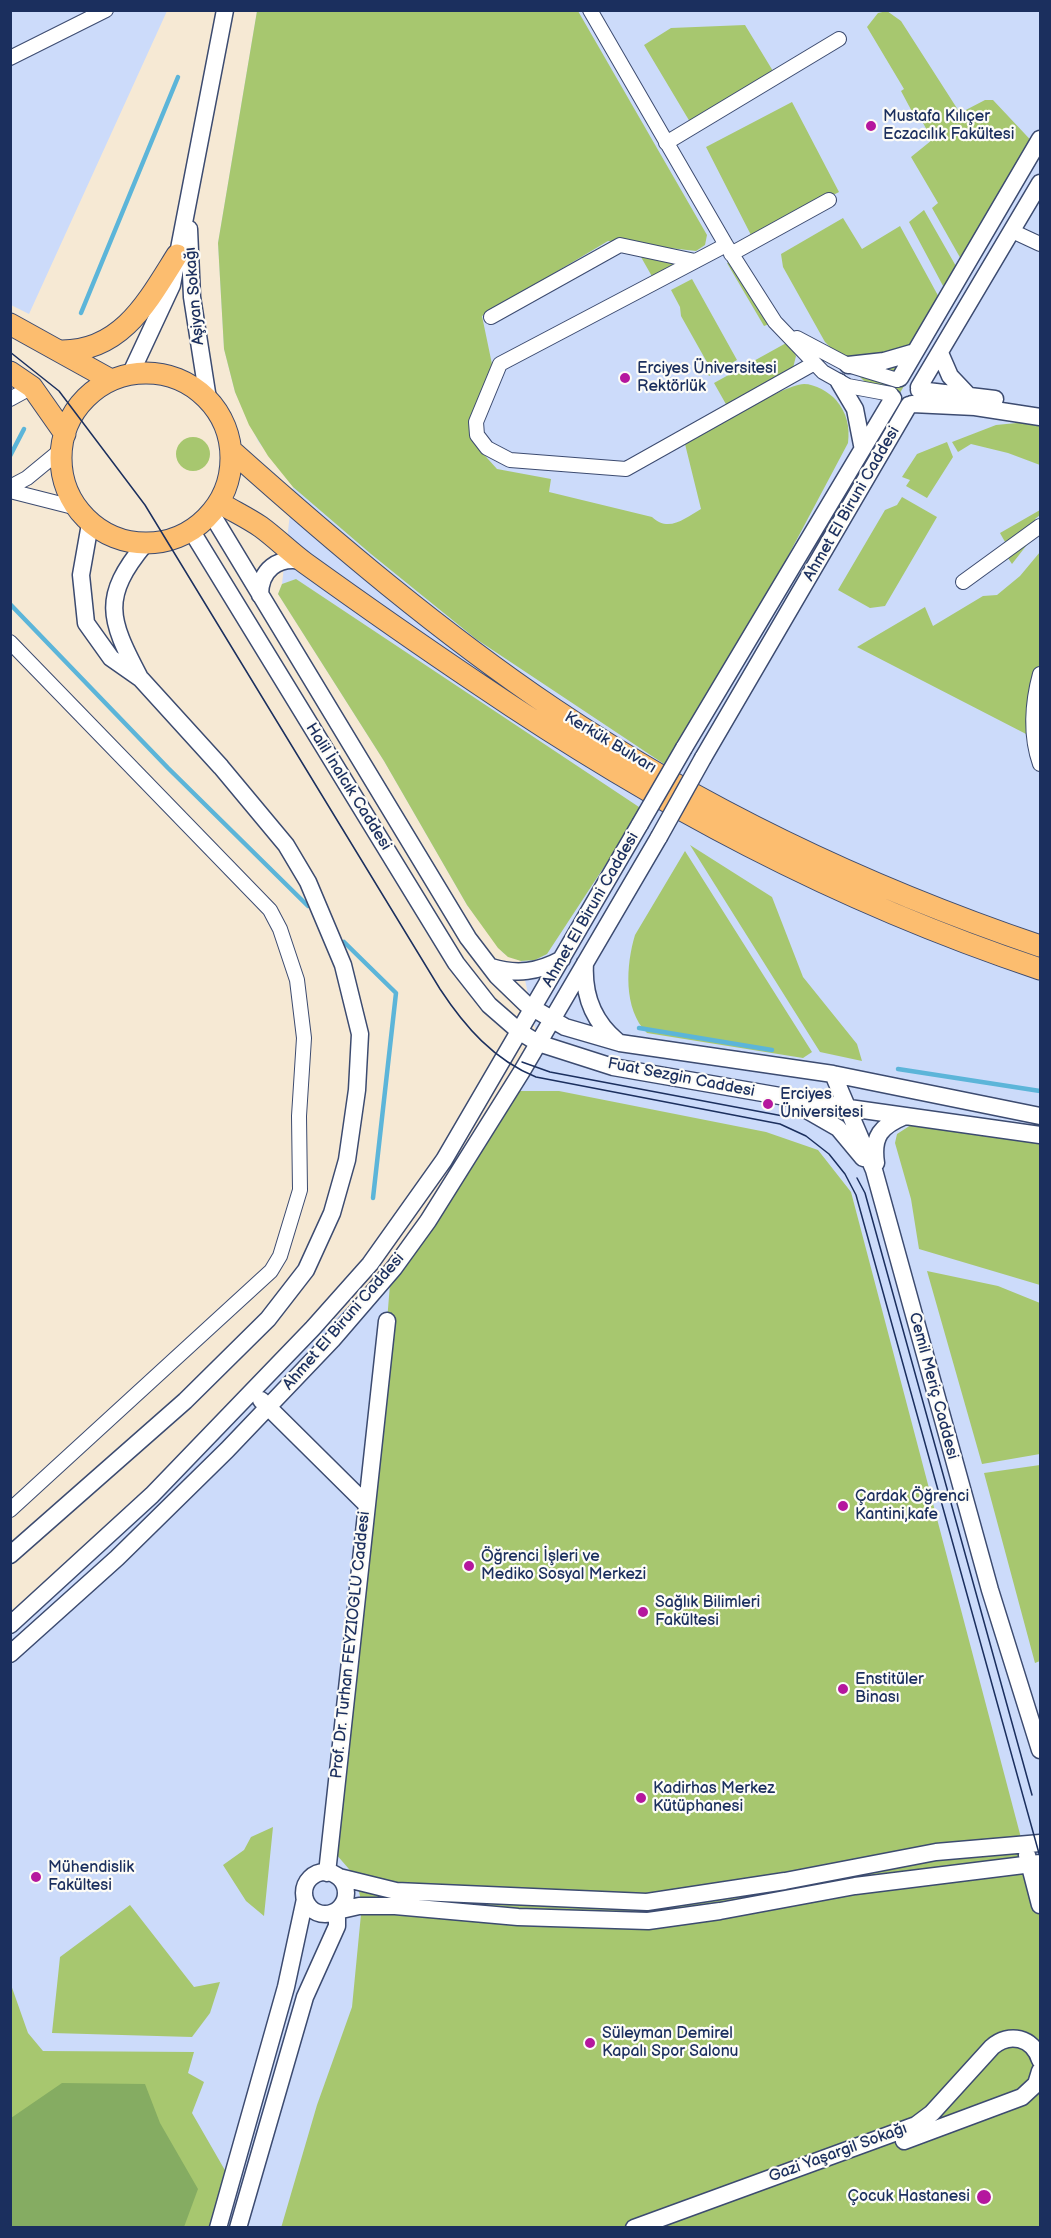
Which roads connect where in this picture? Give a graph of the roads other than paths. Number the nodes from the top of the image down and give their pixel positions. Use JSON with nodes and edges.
{"nodes":[{"id":1,"x":106,"y":10,"type":"edge"},
{"id":2,"x":225,"y":10,"type":"edge"},
{"id":3,"x":590,"y":10,"type":"edge"},
{"id":4,"x":839,"y":39,"type":"dead end"},
{"id":5,"x":10,"y":58,"type":"edge"},
{"id":6,"x":1041,"y":139,"type":"edge"},
{"id":7,"x":666,"y":143,"type":"junction"},
{"id":8,"x":1041,"y":183,"type":"edge"},
{"id":9,"x":191,"y":192,"type":"junction"},
{"id":10,"x":829,"y":200,"type":"dead end"},
{"id":11,"x":1012,"y":231,"type":"junction"},
{"id":12,"x":1041,"y":244,"type":"edge"},
{"id":13,"x":728,"y":249,"type":"junction"},
{"id":14,"x":177,"y":255,"type":"junction"},
{"id":15,"x":695,"y":261,"type":"junction"},
{"id":16,"x":492,"y":317,"type":"dead end"},
{"id":17,"x":775,"y":322,"type":"junction"},
{"id":18,"x":10,"y":324,"type":"edge"},
{"id":19,"x":62,"y":351,"type":"junction"},
{"id":20,"x":915,"y":352,"type":"junction"},
{"id":21,"x":939,"y":353,"type":"junction"},
{"id":22,"x":813,"y":364,"type":"junction"},
{"id":23,"x":848,"y":365,"type":"junction"},
{"id":24,"x":10,"y":372,"type":"edge"},
{"id":25,"x":121,"y":378,"type":"junction"},
{"id":26,"x":839,"y":381,"type":"junction"},
{"id":27,"x":32,"y":387,"type":"junction"},
{"id":28,"x":895,"y":388,"type":"junction"},
{"id":29,"x":968,"y":395,"type":"junction"},
{"id":30,"x":915,"y":397,"type":"junction"},
{"id":31,"x":10,"y":399,"type":"edge"},
{"id":32,"x":208,"y":399,"type":"junction"},
{"id":33,"x":1041,"y":406,"type":"edge"},
{"id":34,"x":1041,"y":417,"type":"edge"},
{"id":35,"x":63,"y":442,"type":"junction"},
{"id":36,"x":862,"y":445,"type":"junction"},
{"id":37,"x":232,"y":451,"type":"junction"},
{"id":38,"x":10,"y":489,"type":"edge"},
{"id":39,"x":215,"y":508,"type":"junction"},
{"id":40,"x":84,"y":516,"type":"junction"},
{"id":41,"x":1041,"y":526,"type":"edge"},
{"id":42,"x":191,"y":530,"type":"junction"},
{"id":43,"x":145,"y":544,"type":"junction"},
{"id":44,"x":302,"y":561,"type":"junction"},
{"id":45,"x":963,"y":582,"type":"dead end"},
{"id":46,"x":260,"y":595,"type":"junction"},
{"id":47,"x":10,"y":642,"type":"edge"},
{"id":48,"x":1041,"y":674,"type":"edge"},
{"id":49,"x":141,"y":679,"type":"junction"},
{"id":50,"x":1041,"y":764,"type":"edge"},
{"id":51,"x":1041,"y":946,"type":"edge"},
{"id":52,"x":562,"y":959,"type":"junction"},
{"id":53,"x":585,"y":963,"type":"junction"},
{"id":54,"x":491,"y":967,"type":"junction"},
{"id":55,"x":1041,"y":969,"type":"edge"},
{"id":56,"x":533,"y":1010,"type":"junction"},
{"id":57,"x":551,"y":1020,"type":"junction"},
{"id":58,"x":520,"y":1032,"type":"junction"},
{"id":59,"x":538,"y":1043,"type":"junction"},
{"id":60,"x":621,"y":1043,"type":"junction"},
{"id":61,"x":833,"y":1074,"type":"junction"},
{"id":62,"x":777,"y":1096,"type":"junction"},
{"id":63,"x":849,"y":1108,"type":"junction"},
{"id":64,"x":905,"y":1116,"type":"junction"},
{"id":65,"x":1041,"y":1116,"type":"edge"},
{"id":66,"x":1041,"y":1135,"type":"edge"},
{"id":67,"x":880,"y":1194,"type":"junction"},
{"id":68,"x":387,"y":1321,"type":"dead end"},
{"id":69,"x":252,"y":1391,"type":"junction"},
{"id":70,"x":268,"y":1407,"type":"junction"},
{"id":71,"x":365,"y":1503,"type":"junction"},
{"id":72,"x":10,"y":1510,"type":"edge"},
{"id":73,"x":10,"y":1555,"type":"edge"},
{"id":74,"x":10,"y":1625,"type":"edge"},
{"id":75,"x":10,"y":1654,"type":"edge"},
{"id":76,"x":1041,"y":1750,"type":"edge"},
{"id":77,"x":1033,"y":1845,"type":"edge"},
{"id":78,"x":1035,"y":1864,"type":"edge"},
{"id":79,"x":333,"y":1875,"type":"junction"},
{"id":80,"x":305,"y":1899,"type":"junction"},
{"id":81,"x":1041,"y":1905,"type":"edge"},
{"id":82,"x":337,"y":1911,"type":"junction"},
{"id":83,"x":1041,"y":2060,"type":"edge"},
{"id":84,"x":1041,"y":2071,"type":"edge"},
{"id":85,"x":259,"y":2084,"type":"junction"},
{"id":86,"x":276,"y":2095,"type":"junction"},
{"id":87,"x":218,"y":2228,"type":"edge"},
{"id":88,"x":238,"y":2228,"type":"edge"},
{"id":89,"x":634,"y":2228,"type":"edge"},
{"id":90,"x":663,"y":2228,"type":"edge"}],
"edges":[{"from":1,"to":5,"type":"street"},
{"from":2,"to":9,"type":"street","name":"Aşiyan Sokağı"},
{"from":3,"to":7,"type":"street"},
{"from":4,"to":7,"type":"street"},
{"from":6,"to":20,"type":"street","name":"Ahmet El Biruni Caddesi"},
{"from":7,"to":13,"type":"street"},
{"from":8,"to":11,"type":"street","name":"Ahmet El Biruni Caddesi"},
{"from":9,"to":14,"type":"street","name":"Aşiyan Sokağı"},
{"from":9,"to":32,"type":"street","name":"Aşiyan Sokağı"},
{"from":10,"to":13,"type":"street"},
{"from":11,"to":12,"type":"street"},
{"from":11,"to":21,"type":"street","name":"Ahmet El Biruni Caddesi"},
{"from":13,"to":15,"type":"street"},
{"from":13,"to":17,"type":"street"},
{"from":14,"to":19,"type":"main road"},
{"from":14,"to":25,"type":"street","name":"Aşiyan Sokağı"},
{"from":15,"to":16,"type":"street"},
{"from":15,"to":22,"type":"street"},
{"from":17,"to":22,"type":"street"},
{"from":17,"to":23,"type":"street"},
{"from":18,"to":19,"type":"main road"},
{"from":19,"to":25,"type":"main road"},
{"from":20,"to":23,"type":"street"},
{"from":20,"to":28,"type":"street","name":"Ahmet El Biruni Caddesi"},
{"from":21,"to":29,"type":"street"},
{"from":21,"to":30,"type":"street","name":"Ahmet El Biruni Caddesi"},
{"from":22,"to":26,"type":"street"},
{"from":23,"to":28,"type":"street"},
{"from":24,"to":27,"type":"main road"},
{"from":25,"to":32,"type":"main road"},
{"from":25,"to":35,"type":"main road"},
{"from":26,"to":28,"type":"street"},
{"from":26,"to":36,"type":"street"},
{"from":27,"to":31,"type":"street"},
{"from":27,"to":35,"type":"main road"},
{"from":28,"to":30,"type":"street"},
{"from":28,"to":30,"type":"street"},
{"from":28,"to":36,"type":"street","name":"Ahmet El Biruni Caddesi"},
{"from":29,"to":30,"type":"street"},
{"from":29,"to":33,"type":"street"},
{"from":30,"to":34,"type":"street"},
{"from":30,"to":53,"type":"street","name":"Ahmet El Biruni Caddesi","bridge":true},
{"from":32,"to":37,"type":"main road"},
{"from":35,"to":38,"type":"street"},
{"from":35,"to":40,"type":"main road"},
{"from":36,"to":52,"type":"street","name":"Ahmet El Biruni Caddesi","bridge":true},
{"from":37,"to":39,"type":"main road"},
{"from":37,"to":51,"type":"main road","name":"Kerkük Bulvarı"},
{"from":38,"to":40,"type":"street"},
{"from":39,"to":42,"type":"main road"},
{"from":39,"to":44,"type":"main road","name":"Kerkük Bulvarı"},
{"from":39,"to":46,"type":"street","name":"Halil İnalcık Caddesi"},
{"from":40,"to":43,"type":"main road"},
{"from":40,"to":49,"type":"street"},
{"from":41,"to":45,"type":"street"},
{"from":42,"to":43,"type":"main road"},
{"from":42,"to":58,"type":"street","name":"Halil İnalcık Caddesi"},
{"from":43,"to":49,"type":"street"},
{"from":44,"to":46,"type":"street"},
{"from":44,"to":55,"type":"main road","name":"Kerkük Bulvarı"},
{"from":46,"to":54,"type":"street","name":"Halil İnalcık Caddesi"},
{"from":47,"to":72,"type":"street"},
{"from":48,"to":50,"type":"street"},
{"from":49,"to":73,"type":"street"},
{"from":52,"to":54,"type":"street"},
{"from":52,"to":56,"type":"street","name":"Ahmet El Biruni Caddesi"},
{"from":53,"to":57,"type":"street","name":"Ahmet El Biruni Caddesi"},
{"from":53,"to":60,"type":"street"},
{"from":54,"to":56,"type":"street","name":"Halil İnalcık Caddesi"},
{"from":56,"to":57,"type":"street","name":"Fuat Sezgin Caddesi"},
{"from":56,"to":58,"type":"street","name":"Ahmet El Biruni Caddesi"},
{"from":57,"to":59,"type":"street","name":"Ahmet El Biruni Caddesi"},
{"from":57,"to":60,"type":"street","name":"Fuat Sezgin Caddesi"},
{"from":58,"to":59,"type":"street","name":"Halil İnalcık Caddesi"},
{"from":58,"to":69,"type":"street","name":"Ahmet El Biruni Caddesi"},
{"from":59,"to":62,"type":"street","name":"Fuat Sezgin Caddesi"},
{"from":59,"to":70,"type":"street","name":"Ahmet El Biruni Caddesi"},
{"from":60,"to":61,"type":"street","name":"Fuat Sezgin Caddesi"},
{"from":61,"to":63,"type":"street"},
{"from":61,"to":65,"type":"street","name":"Fuat Sezgin Caddesi"},
{"from":62,"to":63,"type":"street","name":"Fuat Sezgin Caddesi"},
{"from":62,"to":67,"type":"street"},
{"from":63,"to":64,"type":"street","name":"Fuat Sezgin Caddesi"},
{"from":63,"to":67,"type":"street"},
{"from":64,"to":66,"type":"street","name":"Fuat Sezgin Caddesi"},
{"from":64,"to":67,"type":"street"},
{"from":67,"to":76,"type":"street","name":"Cemil Meriç Caddesi"},
{"from":68,"to":71,"type":"street"},
{"from":69,"to":70,"type":"street","name":"Prof. Dr. Turhan FEYZIOGLU Caddesi"},
{"from":69,"to":74,"type":"street","name":"Ahmet El Biruni Caddesi"},
{"from":70,"to":71,"type":"street","name":"Prof. Dr. Turhan FEYZIOGLU Caddesi"},
{"from":70,"to":75,"type":"street","name":"Ahmet El Biruni Caddesi"},
{"from":71,"to":79,"type":"street","name":"Prof. Dr. Turhan FEYZIOGLU Caddesi"},
{"from":77,"to":78,"type":"street"},
{"from":77,"to":79,"type":"street"},
{"from":78,"to":81,"type":"street"},
{"from":78,"to":82,"type":"street"},
{"from":79,"to":80,"type":"street"},
{"from":79,"to":82,"type":"street"},
{"from":80,"to":82,"type":"street"},
{"from":80,"to":85,"type":"street"},
{"from":82,"to":86,"type":"street"},
{"from":83,"to":89,"type":"street","name":"Gazi Yaşargil Sokağı"},
{"from":84,"to":90,"type":"street","name":"Gazi Yaşargil Sokağı"},
{"from":85,"to":86,"type":"street"},
{"from":85,"to":87,"type":"street"},
{"from":86,"to":88,"type":"street"}]}
